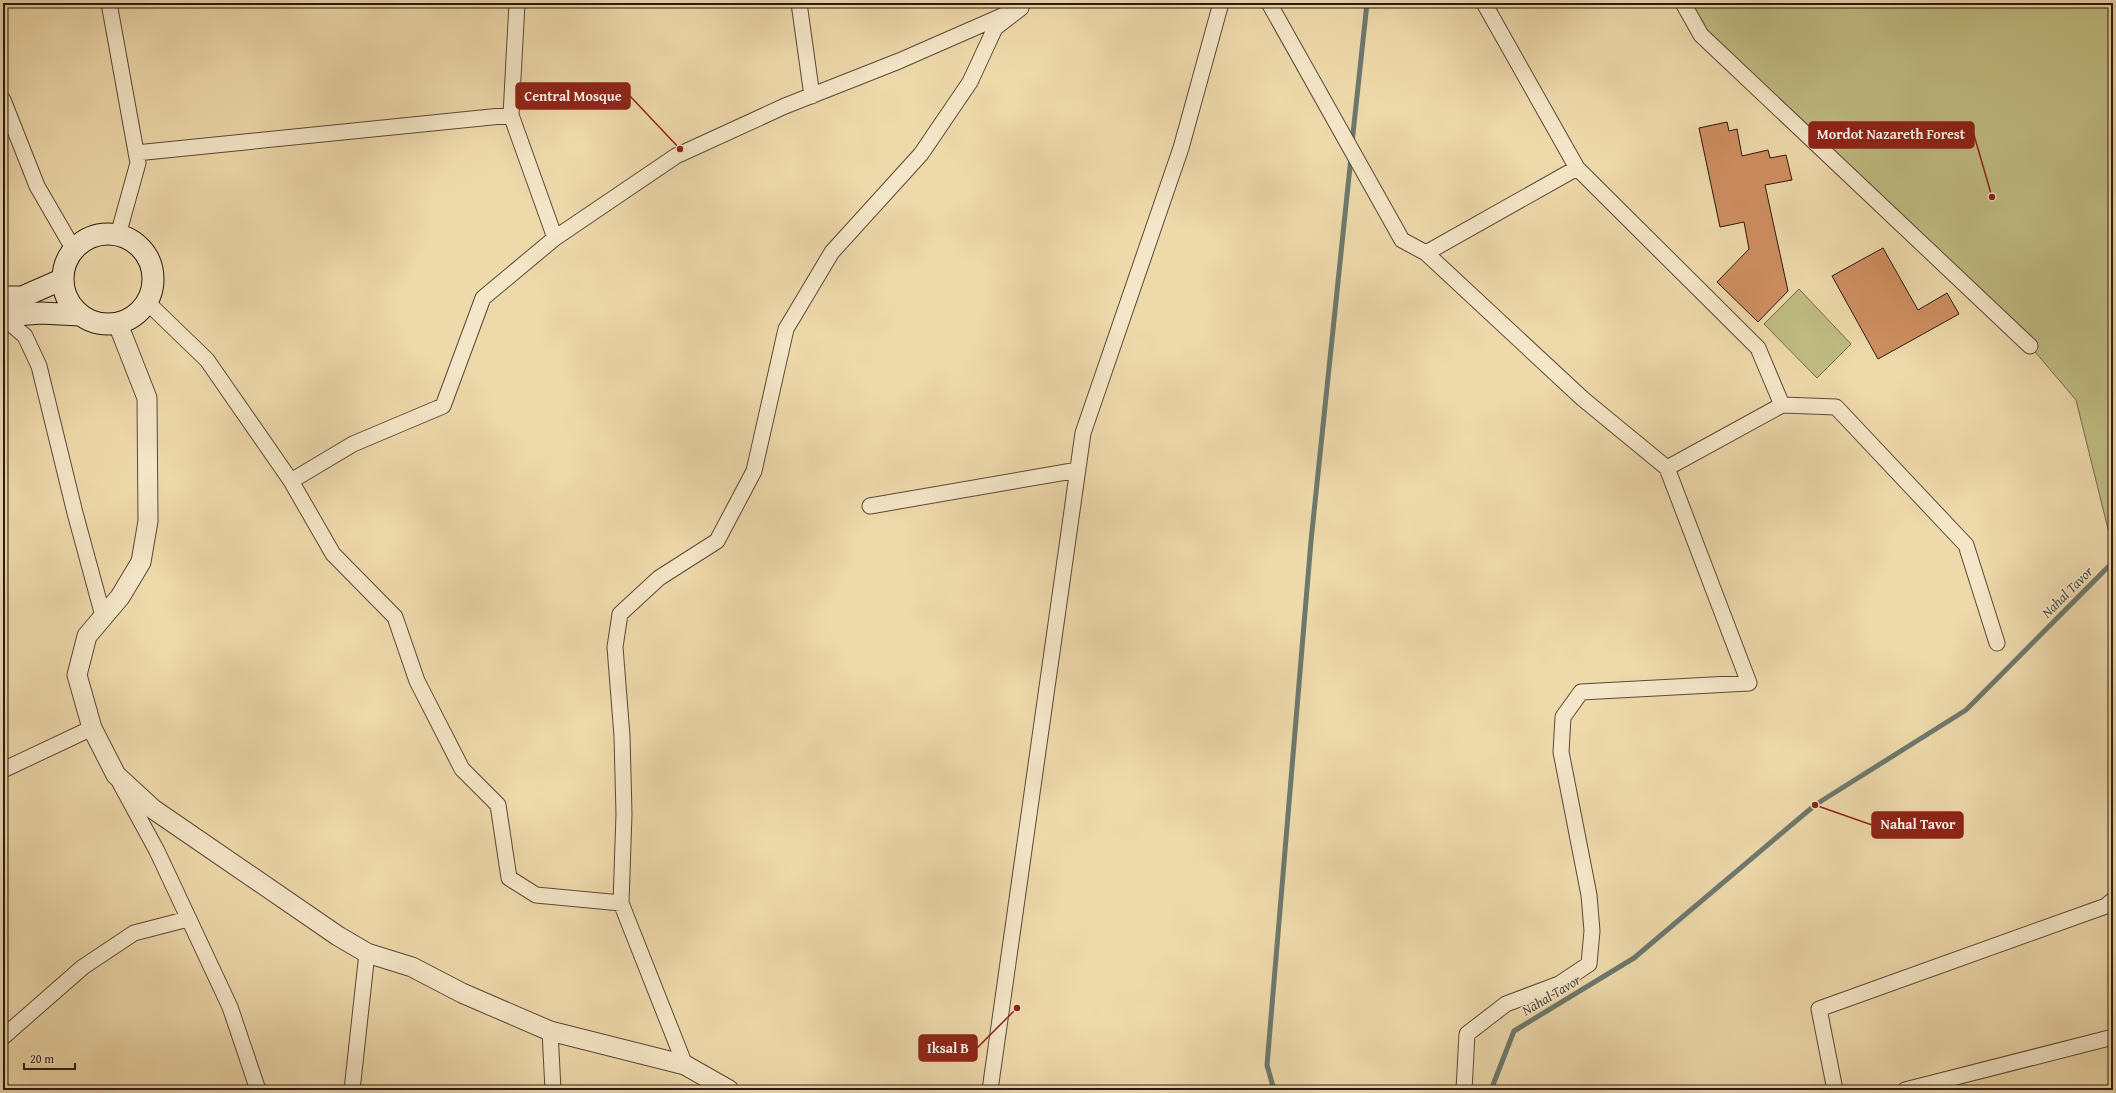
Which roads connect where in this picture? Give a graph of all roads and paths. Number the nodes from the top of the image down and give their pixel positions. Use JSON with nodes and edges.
{"nodes":[{"id":1,"x":109,"y":3,"type":"edge"},
{"id":2,"x":517,"y":3,"type":"edge"},
{"id":3,"x":799,"y":3,"type":"edge"},
{"id":4,"x":1221,"y":3,"type":"edge"},
{"id":5,"x":1268,"y":3,"type":"edge"},
{"id":6,"x":1484,"y":3,"type":"edge"},
{"id":7,"x":1683,"y":3,"type":"edge"},
{"id":8,"x":1023,"y":6,"type":"edge"},
{"id":9,"x":812,"y":96,"type":"junction"},
{"id":10,"x":3,"y":100,"type":"edge"},
{"id":11,"x":511,"y":115,"type":"junction"},
{"id":12,"x":136,"y":153,"type":"junction"},
{"id":13,"x":1577,"y":168,"type":"junction"},
{"id":14,"x":118,"y":235,"type":"junction"},
{"id":15,"x":555,"y":238,"type":"junction"},
{"id":16,"x":74,"y":250,"type":"junction"},
{"id":17,"x":1426,"y":253,"type":"junction"},
{"id":18,"x":63,"y":279,"type":"junction"},
{"id":19,"x":3,"y":297,"type":"edge"},
{"id":20,"x":148,"y":303,"type":"junction"},
{"id":21,"x":80,"y":315,"type":"junction"},
{"id":22,"x":3,"y":317,"type":"edge"},
{"id":23,"x":118,"y":324,"type":"junction"},
{"id":24,"x":2030,"y":346,"type":"dead end"},
{"id":25,"x":1782,"y":405,"type":"junction"},
{"id":26,"x":1667,"y":468,"type":"junction"},
{"id":27,"x":1078,"y":470,"type":"junction"},
{"id":28,"x":291,"y":481,"type":"junction"},
{"id":29,"x":870,"y":506,"type":"dead end"},
{"id":30,"x":103,"y":616,"type":"junction"},
{"id":31,"x":1997,"y":643,"type":"dead end"},
{"id":32,"x":92,"y":728,"type":"junction"},
{"id":33,"x":3,"y":770,"type":"edge"},
{"id":34,"x":116,"y":775,"type":"junction"},
{"id":35,"x":2113,"y":900,"type":"edge"},
{"id":36,"x":621,"y":903,"type":"junction"},
{"id":37,"x":188,"y":919,"type":"junction"},
{"id":38,"x":367,"y":953,"type":"junction"},
{"id":39,"x":550,"y":1031,"type":"junction"},
{"id":40,"x":3,"y":1037,"type":"edge"},
{"id":41,"x":2113,"y":1037,"type":"edge"},
{"id":42,"x":685,"y":1065,"type":"junction"},
{"id":43,"x":258,"y":1090,"type":"edge"},
{"id":44,"x":352,"y":1090,"type":"edge"},
{"id":45,"x":553,"y":1090,"type":"edge"},
{"id":46,"x":729,"y":1090,"type":"edge"},
{"id":47,"x":990,"y":1090,"type":"edge"},
{"id":48,"x":1464,"y":1090,"type":"edge"},
{"id":49,"x":1835,"y":1090,"type":"edge"},
{"id":50,"x":1905,"y":1090,"type":"edge"}],
"edges":[{"from":1,"to":12,"type":"street"},
{"from":2,"to":11,"type":"street"},
{"from":3,"to":9,"type":"street"},
{"from":4,"to":27,"type":"street"},
{"from":5,"to":17,"type":"street"},
{"from":6,"to":13,"type":"street"},
{"from":7,"to":24,"type":"street"},
{"from":8,"to":9,"type":"street"},
{"from":8,"to":36,"type":"street"},
{"from":9,"to":15,"type":"street"},
{"from":10,"to":16,"type":"street"},
{"from":11,"to":12,"type":"street"},
{"from":11,"to":15,"type":"street"},
{"from":12,"to":14,"type":"street"},
{"from":13,"to":17,"type":"street"},
{"from":13,"to":25,"type":"street"},
{"from":14,"to":16,"type":"main road"},
{"from":14,"to":20,"type":"main road"},
{"from":15,"to":28,"type":"street"},
{"from":16,"to":18,"type":"main road"},
{"from":17,"to":26,"type":"street"},
{"from":18,"to":19,"type":"main road"},
{"from":18,"to":21,"type":"main road"},
{"from":20,"to":23,"type":"main road"},
{"from":20,"to":28,"type":"street"},
{"from":21,"to":22,"type":"main road"},
{"from":21,"to":23,"type":"main road"},
{"from":22,"to":30,"type":"street"},
{"from":23,"to":30,"type":"street"},
{"from":25,"to":26,"type":"street"},
{"from":25,"to":31,"type":"street"},
{"from":26,"to":48,"type":"street"},
{"from":27,"to":29,"type":"street"},
{"from":27,"to":47,"type":"street"},
{"from":28,"to":36,"type":"street"},
{"from":30,"to":32,"type":"street"},
{"from":32,"to":33,"type":"street"},
{"from":32,"to":34,"type":"street"},
{"from":34,"to":37,"type":"street"},
{"from":34,"to":38,"type":"street"},
{"from":35,"to":49,"type":"street"},
{"from":36,"to":42,"type":"street"},
{"from":37,"to":40,"type":"street"},
{"from":37,"to":43,"type":"street"},
{"from":38,"to":39,"type":"street"},
{"from":38,"to":44,"type":"street"},
{"from":39,"to":42,"type":"street"},
{"from":39,"to":45,"type":"street"},
{"from":41,"to":50,"type":"street"},
{"from":42,"to":46,"type":"street"}]}
